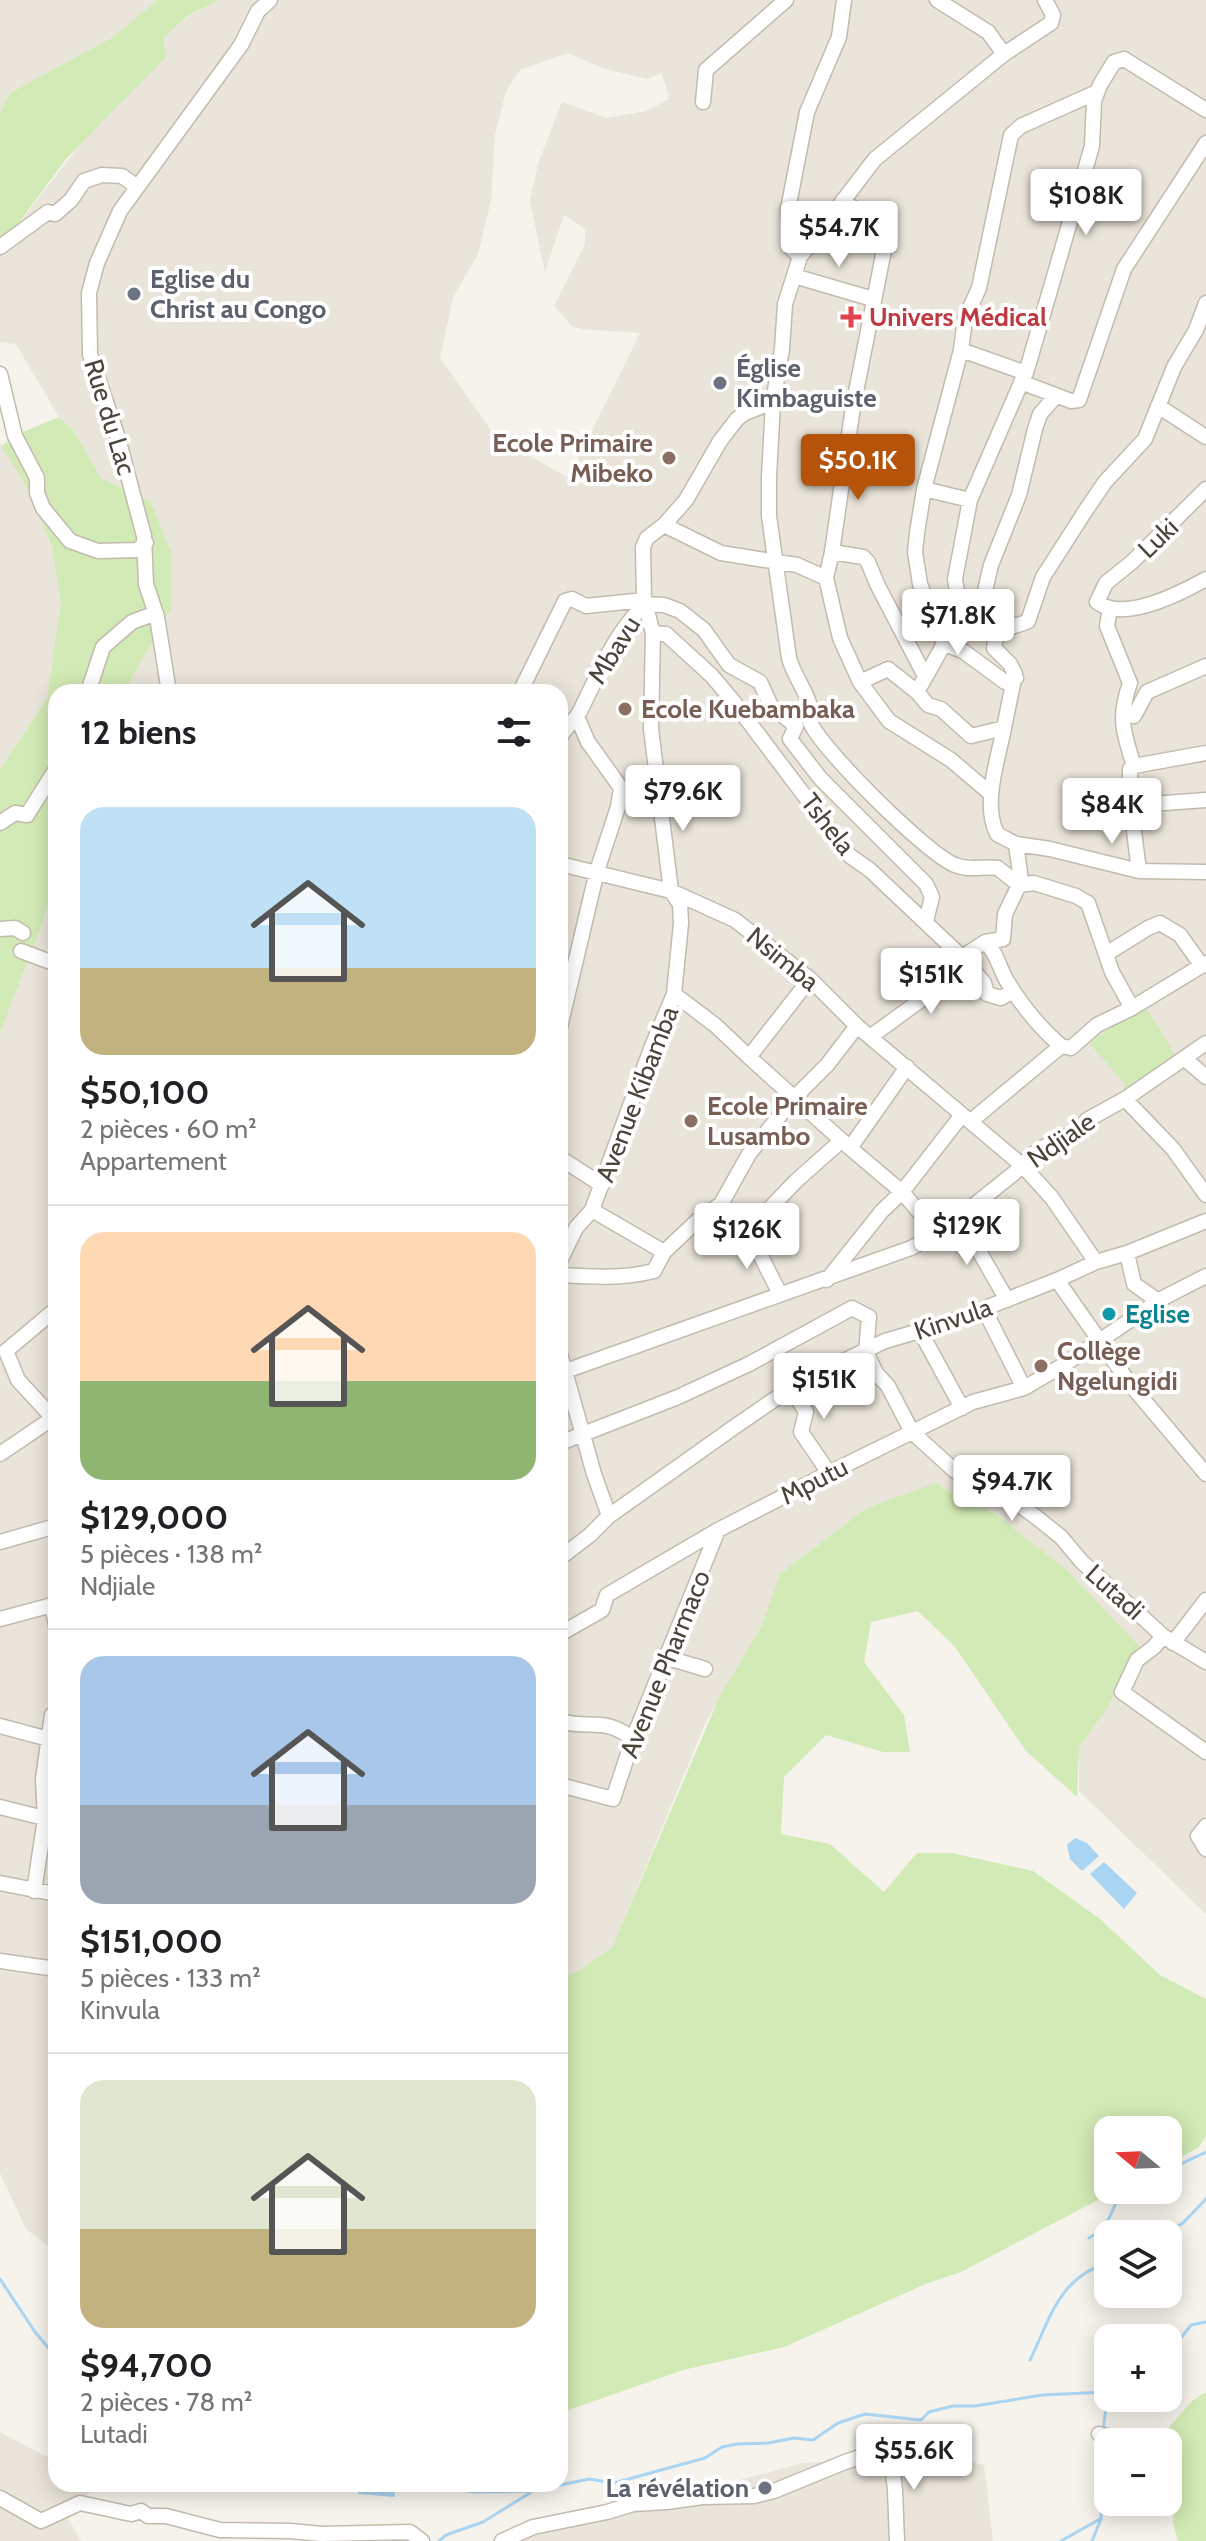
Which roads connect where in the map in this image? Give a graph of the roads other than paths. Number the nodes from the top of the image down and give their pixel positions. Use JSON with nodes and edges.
{"nodes":[{"id":1,"x":270,"y":0,"type":"edge"},
{"id":2,"x":786,"y":0,"type":"edge"},
{"id":3,"x":844,"y":0,"type":"edge"},
{"id":4,"x":937,"y":0,"type":"edge"},
{"id":5,"x":1045,"y":0,"type":"edge"},
{"id":6,"x":1004,"y":54,"type":"junction"},
{"id":7,"x":1097,"y":92,"type":"junction"},
{"id":8,"x":703,"y":102,"type":"dead end"},
{"id":9,"x":1206,"y":110,"type":"edge"},
{"id":10,"x":1206,"y":143,"type":"edge"},
{"id":11,"x":137,"y":187,"type":"junction"},
{"id":12,"x":843,"y":200,"type":"junction"},
{"id":13,"x":0,"y":247,"type":"edge"},
{"id":14,"x":800,"y":257,"type":"junction"},
{"id":15,"x":794,"y":276,"type":"junction"},
{"id":16,"x":873,"y":299,"type":"junction"},
{"id":17,"x":1206,"y":303,"type":"edge"},
{"id":18,"x":961,"y":350,"type":"junction"},
{"id":19,"x":0,"y":374,"type":"edge"},
{"id":20,"x":1024,"y":377,"type":"junction"},
{"id":21,"x":1056,"y":396,"type":"junction"},
{"id":22,"x":773,"y":402,"type":"junction"},
{"id":23,"x":1158,"y":406,"type":"junction"},
{"id":24,"x":1206,"y":437,"type":"edge"},
{"id":25,"x":924,"y":489,"type":"junction"},
{"id":26,"x":1206,"y":489,"type":"edge"},
{"id":27,"x":970,"y":500,"type":"junction"},
{"id":28,"x":664,"y":525,"type":"junction"},
{"id":29,"x":146,"y":543,"type":"junction"},
{"id":30,"x":832,"y":552,"type":"junction"},
{"id":31,"x":775,"y":561,"type":"junction"},
{"id":32,"x":826,"y":578,"type":"junction"},
{"id":33,"x":1206,"y":579,"type":"edge"},
{"id":34,"x":644,"y":602,"type":"junction"},
{"id":35,"x":1110,"y":608,"type":"junction"},
{"id":36,"x":156,"y":613,"type":"junction"},
{"id":37,"x":1013,"y":625,"type":"junction"},
{"id":38,"x":653,"y":633,"type":"junction"},
{"id":39,"x":944,"y":644,"type":"junction"},
{"id":40,"x":1206,"y":666,"type":"edge"},
{"id":41,"x":925,"y":676,"type":"junction"},
{"id":42,"x":1016,"y":678,"type":"junction"},
{"id":43,"x":860,"y":682,"type":"junction"},
{"id":44,"x":91,"y":684,"type":"edge"},
{"id":45,"x":168,"y":684,"type":"edge"},
{"id":46,"x":524,"y":684,"type":"edge"},
{"id":47,"x":917,"y":692,"type":"junction"},
{"id":48,"x":1124,"y":712,"type":"junction"},
{"id":49,"x":577,"y":717,"type":"junction"},
{"id":50,"x":568,"y":728,"type":"edge"},
{"id":51,"x":1004,"y":728,"type":"junction"},
{"id":52,"x":1206,"y":753,"type":"edge"},
{"id":53,"x":1134,"y":766,"type":"junction"},
{"id":54,"x":48,"y":782,"type":"edge"},
{"id":55,"x":991,"y":794,"type":"junction"},
{"id":56,"x":1206,"y":800,"type":"edge"},
{"id":57,"x":1151,"y":804,"type":"junction"},
{"id":58,"x":0,"y":823,"type":"edge"},
{"id":59,"x":1016,"y":844,"type":"junction"},
{"id":60,"x":568,"y":866,"type":"edge"},
{"id":61,"x":597,"y":871,"type":"junction"},
{"id":62,"x":1139,"y":871,"type":"junction"},
{"id":63,"x":1206,"y":872,"type":"edge"},
{"id":64,"x":1019,"y":885,"type":"junction"},
{"id":65,"x":671,"y":891,"type":"junction"},
{"id":66,"x":926,"y":921,"type":"junction"},
{"id":67,"x":0,"y":929,"type":"edge"},
{"id":68,"x":23,"y":933,"type":"dead end"},
{"id":69,"x":985,"y":942,"type":"junction"},
{"id":70,"x":21,"y":951,"type":"dead end"},
{"id":71,"x":1106,"y":954,"type":"junction"},
{"id":72,"x":48,"y":961,"type":"edge"},
{"id":73,"x":966,"y":961,"type":"junction"},
{"id":74,"x":1204,"y":964,"type":"edge"},
{"id":75,"x":810,"y":979,"type":"junction"},
{"id":76,"x":1013,"y":991,"type":"junction"},
{"id":77,"x":568,"y":993,"type":"edge"},
{"id":78,"x":674,"y":994,"type":"junction"},
{"id":79,"x":1132,"y":1008,"type":"junction"},
{"id":80,"x":857,"y":1026,"type":"junction"},
{"id":81,"x":870,"y":1037,"type":"junction"},
{"id":82,"x":1206,"y":1043,"type":"edge"},
{"id":83,"x":1061,"y":1046,"type":"junction"},
{"id":84,"x":749,"y":1057,"type":"junction"},
{"id":85,"x":1185,"y":1059,"type":"junction"},
{"id":86,"x":907,"y":1067,"type":"junction"},
{"id":87,"x":1206,"y":1077,"type":"edge"},
{"id":88,"x":793,"y":1099,"type":"junction"},
{"id":89,"x":1125,"y":1099,"type":"junction"},
{"id":90,"x":966,"y":1118,"type":"junction"},
{"id":91,"x":846,"y":1144,"type":"junction"},
{"id":92,"x":568,"y":1163,"type":"edge"},
{"id":93,"x":1023,"y":1166,"type":"junction"},
{"id":94,"x":602,"y":1185,"type":"junction"},
{"id":95,"x":902,"y":1192,"type":"junction"},
{"id":96,"x":1206,"y":1195,"type":"edge"},
{"id":97,"x":721,"y":1204,"type":"junction"},
{"id":98,"x":592,"y":1210,"type":"junction"},
{"id":99,"x":959,"y":1216,"type":"junction"},
{"id":100,"x":1206,"y":1221,"type":"edge"},
{"id":101,"x":748,"y":1231,"type":"junction"},
{"id":102,"x":938,"y":1234,"type":"junction"},
{"id":103,"x":568,"y":1244,"type":"edge"},
{"id":104,"x":664,"y":1252,"type":"junction"},
{"id":105,"x":1127,"y":1253,"type":"junction"},
{"id":106,"x":1096,"y":1262,"type":"junction"},
{"id":107,"x":568,"y":1275,"type":"edge"},
{"id":108,"x":1206,"y":1276,"type":"edge"},
{"id":109,"x":827,"y":1280,"type":"junction"},
{"id":110,"x":1057,"y":1280,"type":"junction"},
{"id":111,"x":780,"y":1294,"type":"junction"},
{"id":112,"x":1007,"y":1300,"type":"junction"},
{"id":113,"x":1158,"y":1301,"type":"junction"},
{"id":114,"x":984,"y":1309,"type":"junction"},
{"id":115,"x":48,"y":1316,"type":"edge"},
{"id":116,"x":920,"y":1331,"type":"junction"},
{"id":117,"x":1100,"y":1339,"type":"junction"},
{"id":118,"x":866,"y":1352,"type":"junction"},
{"id":119,"x":568,"y":1370,"type":"edge"},
{"id":120,"x":791,"y":1388,"type":"junction"},
{"id":121,"x":1024,"y":1388,"type":"junction"},
{"id":122,"x":568,"y":1390,"type":"edge"},
{"id":123,"x":962,"y":1408,"type":"junction"},
{"id":124,"x":48,"y":1411,"type":"edge"},
{"id":125,"x":48,"y":1421,"type":"edge"},
{"id":126,"x":912,"y":1432,"type":"junction"},
{"id":127,"x":583,"y":1436,"type":"junction"},
{"id":128,"x":568,"y":1441,"type":"edge"},
{"id":129,"x":1199,"y":1452,"type":"edge"},
{"id":130,"x":0,"y":1454,"type":"edge"},
{"id":131,"x":829,"y":1473,"type":"junction"},
{"id":132,"x":1206,"y":1474,"type":"edge"},
{"id":133,"x":609,"y":1516,"type":"junction"},
{"id":134,"x":48,"y":1528,"type":"edge"},
{"id":135,"x":718,"y":1530,"type":"junction"},
{"id":136,"x":0,"y":1542,"type":"edge"},
{"id":137,"x":568,"y":1552,"type":"edge"},
{"id":138,"x":1206,"y":1600,"type":"edge"},
{"id":139,"x":48,"y":1606,"type":"edge"},
{"id":140,"x":0,"y":1619,"type":"edge"},
{"id":141,"x":568,"y":1629,"type":"edge"},
{"id":142,"x":1168,"y":1640,"type":"junction"},
{"id":143,"x":668,"y":1658,"type":"junction"},
{"id":144,"x":1206,"y":1662,"type":"edge"},
{"id":145,"x":705,"y":1669,"type":"dead end"},
{"id":146,"x":568,"y":1724,"type":"edge"},
{"id":147,"x":0,"y":1726,"type":"edge"},
{"id":148,"x":48,"y":1739,"type":"edge"},
{"id":149,"x":633,"y":1739,"type":"junction"},
{"id":150,"x":1206,"y":1752,"type":"edge"},
{"id":151,"x":48,"y":1757,"type":"edge"},
{"id":152,"x":568,"y":1787,"type":"edge"},
{"id":153,"x":48,"y":1805,"type":"edge"},
{"id":154,"x":0,"y":1807,"type":"edge"},
{"id":155,"x":48,"y":1819,"type":"edge"},
{"id":156,"x":48,"y":1833,"type":"edge"},
{"id":157,"x":0,"y":1883,"type":"edge"},
{"id":158,"x":34,"y":1891,"type":"junction"},
{"id":159,"x":48,"y":1893,"type":"edge"},
{"id":160,"x":0,"y":1961,"type":"edge"},
{"id":161,"x":48,"y":1968,"type":"edge"},
{"id":162,"x":0,"y":2498,"type":"edge"},
{"id":163,"x":220,"y":2530,"type":"junction"},
{"id":164,"x":232,"y":2541,"type":"edge"},
{"id":165,"x":422,"y":2541,"type":"edge"},
{"id":166,"x":502,"y":2541,"type":"edge"},
{"id":167,"x":897,"y":2541,"type":"edge"}],
"edges":[{"from":1,"to":11,"type":"street","name":"Rue du Lac"},
{"from":2,"to":8,"type":"street"},
{"from":3,"to":14,"type":"street"},
{"from":4,"to":6,"type":"street"},
{"from":5,"to":6,"type":"street"},
{"from":6,"to":12,"type":"street"},
{"from":7,"to":9,"type":"street"},
{"from":7,"to":18,"type":"street"},
{"from":7,"to":20,"type":"street"},
{"from":10,"to":21,"type":"street"},
{"from":11,"to":13,"type":"street"},
{"from":11,"to":29,"type":"street","name":"Rue du Lac"},
{"from":12,"to":14,"type":"street"},
{"from":12,"to":16,"type":"street"},
{"from":14,"to":15,"type":"street"},
{"from":15,"to":16,"type":"street"},
{"from":15,"to":22,"type":"street"},
{"from":16,"to":30,"type":"street"},
{"from":17,"to":23,"type":"street"},
{"from":18,"to":20,"type":"street"},
{"from":18,"to":25,"type":"street"},
{"from":19,"to":29,"type":"street"},
{"from":20,"to":21,"type":"street"},
{"from":20,"to":27,"type":"street"},
{"from":21,"to":37,"type":"street"},
{"from":22,"to":28,"type":"street","name":"Avenue Kibamba"},
{"from":22,"to":31,"type":"street"},
{"from":23,"to":24,"type":"street"},
{"from":23,"to":37,"type":"street"},
{"from":25,"to":27,"type":"street"},
{"from":25,"to":39,"type":"street"},
{"from":26,"to":35,"type":"street","name":"Luki"},
{"from":27,"to":39,"type":"street"},
{"from":28,"to":31,"type":"street"},
{"from":28,"to":34,"type":"street","name":"Avenue Kibamba"},
{"from":29,"to":36,"type":"street","name":"Rue du Lac"},
{"from":30,"to":32,"type":"street"},
{"from":30,"to":41,"type":"street"},
{"from":31,"to":32,"type":"street"},
{"from":31,"to":64,"type":"street"},
{"from":32,"to":43,"type":"street"},
{"from":33,"to":35,"type":"street"},
{"from":34,"to":38,"type":"street","name":"Avenue Kibamba"},
{"from":34,"to":46,"type":"street"},
{"from":34,"to":49,"type":"street","name":"Mbavu"},
{"from":34,"to":66,"type":"street"},
{"from":35,"to":48,"type":"street"},
{"from":36,"to":44,"type":"street"},
{"from":36,"to":45,"type":"street","name":"Rue du Lac"},
{"from":37,"to":42,"type":"street"},
{"from":38,"to":65,"type":"street","name":"Avenue Kibamba"},
{"from":38,"to":66,"type":"street","name":"Tshela"},
{"from":39,"to":41,"type":"street"},
{"from":39,"to":42,"type":"street"},
{"from":40,"to":48,"type":"street"},
{"from":41,"to":47,"type":"street"},
{"from":42,"to":51,"type":"street"},
{"from":43,"to":47,"type":"street"},
{"from":43,"to":55,"type":"street"},
{"from":47,"to":51,"type":"street"},
{"from":48,"to":53,"type":"street"},
{"from":49,"to":50,"type":"street","name":"Mbavu"},
{"from":49,"to":61,"type":"street"},
{"from":51,"to":55,"type":"street"},
{"from":52,"to":53,"type":"street"},
{"from":53,"to":57,"type":"street"},
{"from":54,"to":58,"type":"street"},
{"from":55,"to":59,"type":"street"},
{"from":56,"to":57,"type":"street"},
{"from":57,"to":62,"type":"street"},
{"from":59,"to":62,"type":"street"},
{"from":59,"to":64,"type":"street"},
{"from":60,"to":61,"type":"street","name":"Nsimba"},
{"from":61,"to":65,"type":"street","name":"Nsimba"},
{"from":61,"to":77,"type":"street"},
{"from":62,"to":63,"type":"street"},
{"from":64,"to":69,"type":"street"},
{"from":64,"to":71,"type":"street"},
{"from":65,"to":75,"type":"street","name":"Nsimba"},
{"from":65,"to":78,"type":"street","name":"Avenue Kibamba"},
{"from":66,"to":73,"type":"street","name":"Tshela"},
{"from":67,"to":68,"type":"street"},
{"from":69,"to":73,"type":"street"},
{"from":69,"to":76,"type":"street"},
{"from":70,"to":72,"type":"street"},
{"from":71,"to":74,"type":"street"},
{"from":71,"to":79,"type":"street"},
{"from":73,"to":76,"type":"street","name":"Tshela"},
{"from":73,"to":81,"type":"street"},
{"from":74,"to":79,"type":"street"},
{"from":75,"to":80,"type":"street","name":"Nsimba"},
{"from":75,"to":84,"type":"street"},
{"from":76,"to":83,"type":"street"},
{"from":78,"to":84,"type":"street"},
{"from":78,"to":94,"type":"street","name":"Avenue Kibamba"},
{"from":79,"to":83,"type":"street"},
{"from":80,"to":81,"type":"street","name":"Nsimba"},
{"from":80,"to":88,"type":"street"},
{"from":81,"to":86,"type":"street","name":"Nsimba"},
{"from":82,"to":85,"type":"street","name":"Ndjiale"},
{"from":83,"to":90,"type":"street"},
{"from":84,"to":88,"type":"street"},
{"from":85,"to":87,"type":"street"},
{"from":85,"to":89,"type":"street","name":"Ndjiale"},
{"from":86,"to":90,"type":"street","name":"Nsimba"},
{"from":86,"to":91,"type":"street"},
{"from":88,"to":91,"type":"street"},
{"from":88,"to":97,"type":"street"},
{"from":89,"to":93,"type":"street","name":"Ndjiale"},
{"from":89,"to":96,"type":"street"},
{"from":90,"to":93,"type":"street","name":"Nsimba"},
{"from":90,"to":95,"type":"street"},
{"from":91,"to":95,"type":"street"},
{"from":91,"to":101,"type":"street"},
{"from":92,"to":94,"type":"street"},
{"from":93,"to":99,"type":"street","name":"Ndjiale"},
{"from":93,"to":106,"type":"street","name":"Nsimba"},
{"from":94,"to":98,"type":"street","name":"Avenue Kibamba"},
{"from":95,"to":102,"type":"street"},
{"from":95,"to":109,"type":"street"},
{"from":97,"to":101,"type":"street"},
{"from":97,"to":104,"type":"street"},
{"from":98,"to":103,"type":"street","name":"Avenue Kibamba"},
{"from":98,"to":104,"type":"street"},
{"from":99,"to":102,"type":"street","name":"Ndjiale"},
{"from":99,"to":112,"type":"street"},
{"from":100,"to":105,"type":"street","name":"Kinvula"},
{"from":101,"to":111,"type":"street"},
{"from":102,"to":109,"type":"street","name":"Ndjiale"},
{"from":104,"to":107,"type":"street"},
{"from":105,"to":106,"type":"street","name":"Kinvula"},
{"from":105,"to":113,"type":"street"},
{"from":106,"to":110,"type":"street","name":"Kinvula"},
{"from":108,"to":113,"type":"street","name":"Mputu"},
{"from":109,"to":111,"type":"street","name":"Ndjiale"},
{"from":110,"to":112,"type":"street","name":"Kinvula"},
{"from":110,"to":117,"type":"street"},
{"from":111,"to":119,"type":"street","name":"Ndjiale"},
{"from":112,"to":114,"type":"street","name":"Kinvula"},
{"from":113,"to":117,"type":"street","name":"Mputu"},
{"from":114,"to":116,"type":"street","name":"Kinvula"},
{"from":114,"to":121,"type":"street"},
{"from":115,"to":124,"type":"street"},
{"from":116,"to":118,"type":"street","name":"Kinvula"},
{"from":116,"to":123,"type":"street"},
{"from":117,"to":121,"type":"street","name":"Mputu"},
{"from":117,"to":129,"type":"street"},
{"from":118,"to":120,"type":"street","name":"Kinvula"},
{"from":118,"to":126,"type":"street","name":"Lutadi"},
{"from":118,"to":127,"type":"street"},
{"from":120,"to":131,"type":"street"},
{"from":120,"to":133,"type":"street","name":"Kinvula"},
{"from":121,"to":123,"type":"street","name":"Mputu"},
{"from":122,"to":127,"type":"street"},
{"from":123,"to":126,"type":"street","name":"Mputu"},
{"from":125,"to":130,"type":"street"},
{"from":126,"to":131,"type":"street","name":"Mputu"},
{"from":126,"to":142,"type":"street","name":"Lutadi"},
{"from":127,"to":128,"type":"street"},
{"from":127,"to":133,"type":"street"},
{"from":129,"to":132,"type":"street"},
{"from":131,"to":135,"type":"street","name":"Mputu"},
{"from":133,"to":137,"type":"street","name":"Kinvula"},
{"from":134,"to":136,"type":"street"},
{"from":135,"to":141,"type":"street","name":"Mputu"},
{"from":135,"to":143,"type":"street","name":"Avenue Pharmaco"},
{"from":138,"to":142,"type":"street"},
{"from":139,"to":140,"type":"street"},
{"from":142,"to":144,"type":"street","name":"Lutadi"},
{"from":142,"to":150,"type":"street"},
{"from":143,"to":145,"type":"street"},
{"from":143,"to":149,"type":"street","name":"Avenue Pharmaco"},
{"from":146,"to":149,"type":"street"},
{"from":147,"to":148,"type":"street"},
{"from":149,"to":152,"type":"street","name":"Avenue Pharmaco"},
{"from":151,"to":153,"type":"street"},
{"from":154,"to":155,"type":"street"},
{"from":156,"to":158,"type":"street"},
{"from":157,"to":158,"type":"street"},
{"from":158,"to":159,"type":"street"},
{"from":160,"to":161,"type":"street"},
{"from":162,"to":163,"type":"street"},
{"from":163,"to":164,"type":"street"},
{"from":163,"to":165,"type":"street"},
{"from":166,"to":167,"type":"street"}]}
